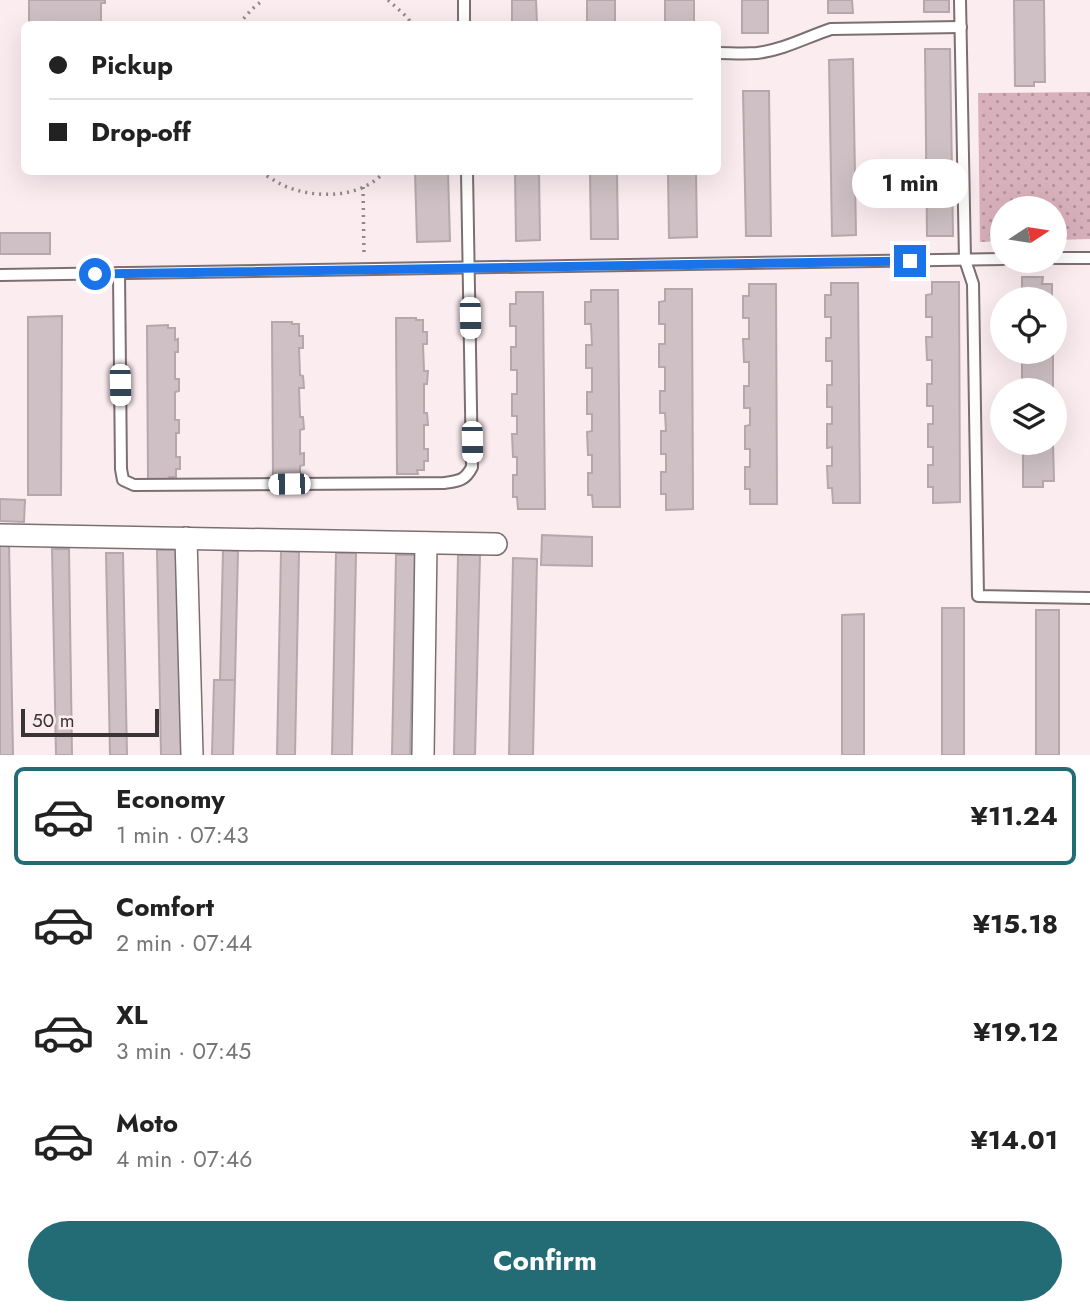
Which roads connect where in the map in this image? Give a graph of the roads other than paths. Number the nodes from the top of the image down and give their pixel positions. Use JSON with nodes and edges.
{"nodes":[{"id":1,"x":464,"y":0,"type":"edge"},
{"id":2,"x":961,"y":0,"type":"edge"},
{"id":3,"x":464,"y":21,"type":"edge"},
{"id":4,"x":961,"y":27,"type":"junction"},
{"id":5,"x":721,"y":53,"type":"edge"},
{"id":6,"x":467,"y":175,"type":"edge"},
{"id":7,"x":1068,"y":258,"type":"edge"},
{"id":8,"x":1090,"y":258,"type":"edge"},
{"id":9,"x":990,"y":259,"type":"edge"},
{"id":10,"x":965,"y":260,"type":"junction"},
{"id":11,"x":469,"y":268,"type":"junction"},
{"id":12,"x":119,"y":273,"type":"junction"},
{"id":13,"x":0,"y":275,"type":"edge"},
{"id":14,"x":0,"y":535,"type":"edge"},
{"id":15,"x":186,"y":538,"type":"junction"},
{"id":16,"x":426,"y":543,"type":"junction"},
{"id":17,"x":496,"y":544,"type":"dead end"},
{"id":18,"x":1090,"y":598,"type":"edge"},
{"id":19,"x":192,"y":755,"type":"edge"},
{"id":20,"x":423,"y":755,"type":"edge"}],
"edges":[{"from":1,"to":3,"type":"lane"},
{"from":2,"to":4,"type":"lane"},
{"from":4,"to":5,"type":"lane"},
{"from":4,"to":10,"type":"lane"},
{"from":6,"to":11,"type":"lane"},
{"from":7,"to":8,"type":"lane"},
{"from":9,"to":10,"type":"lane"},
{"from":10,"to":11,"type":"lane"},
{"from":10,"to":18,"type":"lane"},
{"from":11,"to":12,"type":"lane"},
{"from":11,"to":12,"type":"lane"},
{"from":12,"to":13,"type":"lane"},
{"from":14,"to":15,"type":"street"},
{"from":15,"to":16,"type":"street"},
{"from":15,"to":19,"type":"street"},
{"from":16,"to":17,"type":"street"},
{"from":16,"to":20,"type":"street"}]}
